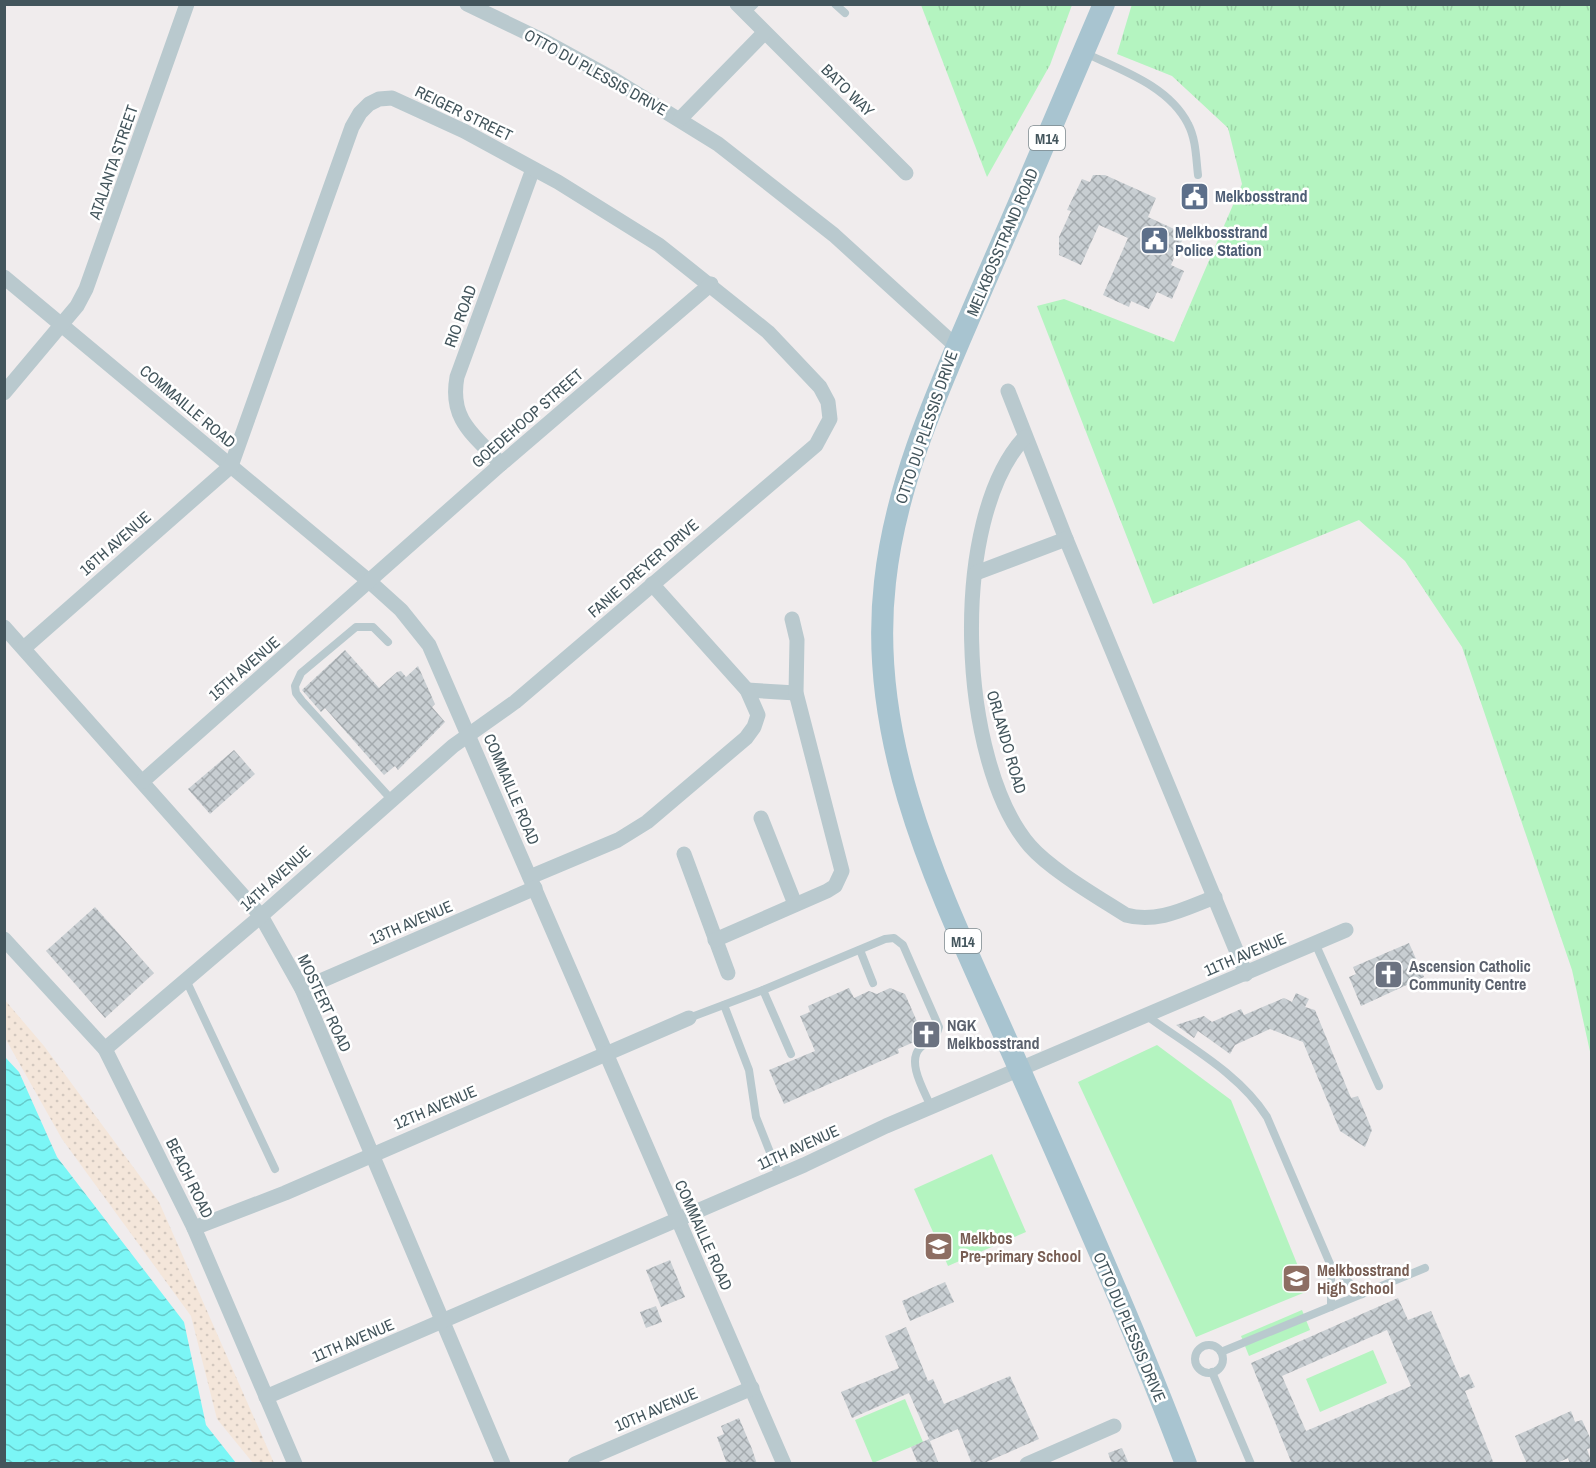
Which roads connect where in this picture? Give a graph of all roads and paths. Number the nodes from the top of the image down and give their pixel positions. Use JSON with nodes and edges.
{"nodes":[{"id":1,"x":187,"y":4,"type":"edge"},
{"id":2,"x":467,"y":4,"type":"edge"},
{"id":3,"x":835,"y":4,"type":"edge"},
{"id":4,"x":1104,"y":4,"type":"edge"},
{"id":5,"x":746,"y":8,"type":"edge"},
{"id":6,"x":845,"y":13,"type":"dead end"},
{"id":7,"x":764,"y":33,"type":"junction"},
{"id":8,"x":1083,"y":52,"type":"junction"},
{"id":9,"x":680,"y":119,"type":"junction"},
{"id":10,"x":533,"y":169,"type":"junction"},
{"id":11,"x":906,"y":173,"type":"dead end"},
{"id":12,"x":1198,"y":175,"type":"dead end"},
{"id":13,"x":4,"y":277,"type":"edge"},
{"id":14,"x":711,"y":284,"type":"junction"},
{"id":15,"x":61,"y":325,"type":"junction"},
{"id":16,"x":957,"y":347,"type":"junction"},
{"id":17,"x":1008,"y":391,"type":"dead end"},
{"id":18,"x":4,"y":393,"type":"edge"},
{"id":19,"x":830,"y":419,"type":"joint"},
{"id":20,"x":1025,"y":437,"type":"junction"},
{"id":21,"x":501,"y":464,"type":"junction"},
{"id":22,"x":231,"y":466,"type":"junction"},
{"id":23,"x":1066,"y":539,"type":"junction"},
{"id":24,"x":976,"y":573,"type":"junction"},
{"id":25,"x":369,"y":582,"type":"junction"},
{"id":26,"x":652,"y":584,"type":"junction"},
{"id":27,"x":792,"y":619,"type":"dead end"},
{"id":28,"x":4,"y":627,"type":"edge"},
{"id":29,"x":388,"y":642,"type":"dead end"},
{"id":30,"x":24,"y":648,"type":"junction"},
{"id":31,"x":747,"y":690,"type":"junction"},
{"id":32,"x":796,"y":693,"type":"junction"},
{"id":33,"x":470,"y":736,"type":"junction"},
{"id":34,"x":143,"y":781,"type":"junction"},
{"id":35,"x":391,"y":799,"type":"junction"},
{"id":36,"x":761,"y":818,"type":"dead end"},
{"id":37,"x":684,"y":854,"type":"dead end"},
{"id":38,"x":533,"y":883,"type":"junction"},
{"id":39,"x":1215,"y":897,"type":"junction"},
{"id":40,"x":795,"y":904,"type":"junction"},
{"id":41,"x":261,"y":915,"type":"junction"},
{"id":42,"x":1346,"y":930,"type":"dead end"},
{"id":43,"x":4,"y":939,"type":"edge"},
{"id":44,"x":715,"y":940,"type":"junction"},
{"id":45,"x":1315,"y":943,"type":"junction"},
{"id":46,"x":860,"y":950,"type":"junction"},
{"id":47,"x":728,"y":973,"type":"dead end"},
{"id":48,"x":1246,"y":974,"type":"junction"},
{"id":49,"x":186,"y":980,"type":"junction"},
{"id":50,"x":873,"y":982,"type":"dead end"},
{"id":51,"x":302,"y":989,"type":"junction"},
{"id":52,"x":763,"y":990,"type":"junction"},
{"id":53,"x":724,"y":1005,"type":"junction"},
{"id":54,"x":1147,"y":1016,"type":"junction"},
{"id":55,"x":689,"y":1017,"type":"joint"},
{"id":56,"x":105,"y":1049,"type":"junction"},
{"id":57,"x":606,"y":1053,"type":"junction"},
{"id":58,"x":791,"y":1054,"type":"dead end"},
{"id":59,"x":1020,"y":1069,"type":"junction"},
{"id":60,"x":1379,"y":1086,"type":"dead end"},
{"id":61,"x":931,"y":1107,"type":"junction"},
{"id":62,"x":371,"y":1154,"type":"junction"},
{"id":63,"x":275,"y":1169,"type":"dead end"},
{"id":64,"x":779,"y":1175,"type":"junction"},
{"id":65,"x":678,"y":1219,"type":"junction"},
{"id":66,"x":194,"y":1228,"type":"junction"},
{"id":67,"x":1331,"y":1266,"type":"junction"},
{"id":68,"x":1425,"y":1268,"type":"dead end"},
{"id":69,"x":1362,"y":1294,"type":"junction"},
{"id":70,"x":1331,"y":1307,"type":"junction"},
{"id":71,"x":443,"y":1322,"type":"junction"},
{"id":72,"x":1221,"y":1352,"type":"junction"},
{"id":73,"x":1212,"y":1372,"type":"junction"},
{"id":74,"x":752,"y":1388,"type":"junction"},
{"id":75,"x":266,"y":1396,"type":"junction"},
{"id":76,"x":1166,"y":1411,"type":"junction"},
{"id":77,"x":1114,"y":1426,"type":"dead end"},
{"id":78,"x":295,"y":1464,"type":"edge"},
{"id":79,"x":503,"y":1464,"type":"edge"},
{"id":80,"x":575,"y":1464,"type":"edge"},
{"id":81,"x":784,"y":1464,"type":"edge"},
{"id":82,"x":1027,"y":1464,"type":"edge"},
{"id":83,"x":1186,"y":1464,"type":"edge"},
{"id":84,"x":1194,"y":1464,"type":"edge"},
{"id":85,"x":1251,"y":1464,"type":"edge"}],
"edges":[{"from":1,"to":15,"type":"street","name":"ATALANTA STREET"},
{"from":2,"to":9,"type":"street","name":"OTTO DU PLESSIS DRIVE"},
{"from":3,"to":6,"type":"lane"},
{"from":4,"to":8,"type":"main road","name":"MELKBOSSTRAND ROAD","number":"M14"},
{"from":5,"to":7,"type":"street","name":"BATO WAY"},
{"from":7,"to":9,"type":"street"},
{"from":7,"to":11,"type":"street","name":"BATO WAY"},
{"from":8,"to":12,"type":"lane"},
{"from":8,"to":16,"type":"main road","name":"MELKBOSSTRAND ROAD","number":"M14"},
{"from":9,"to":16,"type":"street","name":"OTTO DU PLESSIS DRIVE"},
{"from":10,"to":14,"type":"street","name":"REIGER STREET"},
{"from":10,"to":21,"type":"street","name":"RIO ROAD"},
{"from":10,"to":22,"type":"street","name":"REIGER STREET"},
{"from":13,"to":15,"type":"street","name":"COMMAILLE ROAD"},
{"from":14,"to":19,"type":"street","name":"REIGER STREET"},
{"from":14,"to":21,"type":"street","name":"GOEDEHOOP STREET"},
{"from":15,"to":18,"type":"street","name":"ATALANTA STREET"},
{"from":15,"to":22,"type":"street","name":"COMMAILLE ROAD"},
{"from":16,"to":59,"type":"main road","name":"OTTO DU PLESSIS DRIVE","number":"M14"},
{"from":17,"to":20,"type":"street"},
{"from":19,"to":26,"type":"street","name":"FANIE DREYER DRIVE"},
{"from":20,"to":23,"type":"street"},
{"from":20,"to":24,"type":"street","name":"ORLANDO ROAD"},
{"from":21,"to":25,"type":"street","name":"GOEDEHOOP STREET"},
{"from":22,"to":25,"type":"street","name":"COMMAILLE ROAD"},
{"from":22,"to":30,"type":"street","name":"16TH AVENUE"},
{"from":23,"to":24,"type":"street"},
{"from":23,"to":39,"type":"street"},
{"from":24,"to":39,"type":"street","name":"ORLANDO ROAD"},
{"from":25,"to":33,"type":"street","name":"COMMAILLE ROAD"},
{"from":25,"to":34,"type":"street","name":"15TH AVENUE"},
{"from":26,"to":31,"type":"street"},
{"from":26,"to":33,"type":"street","name":"FANIE DREYER DRIVE"},
{"from":27,"to":32,"type":"street"},
{"from":28,"to":30,"type":"street","name":"MOSTERT ROAD"},
{"from":29,"to":35,"type":"lane"},
{"from":30,"to":34,"type":"street","name":"MOSTERT ROAD"},
{"from":31,"to":32,"type":"street"},
{"from":31,"to":38,"type":"street","name":"13TH AVENUE"},
{"from":32,"to":40,"type":"street"},
{"from":33,"to":35,"type":"street","name":"14TH AVENUE"},
{"from":33,"to":38,"type":"street","name":"COMMAILLE ROAD"},
{"from":34,"to":41,"type":"street","name":"MOSTERT ROAD"},
{"from":35,"to":41,"type":"street","name":"14TH AVENUE"},
{"from":36,"to":40,"type":"street"},
{"from":37,"to":44,"type":"street"},
{"from":38,"to":51,"type":"street","name":"13TH AVENUE"},
{"from":38,"to":57,"type":"street","name":"COMMAILLE ROAD"},
{"from":39,"to":48,"type":"street"},
{"from":40,"to":44,"type":"street"},
{"from":41,"to":49,"type":"street","name":"14TH AVENUE"},
{"from":41,"to":51,"type":"street","name":"MOSTERT ROAD"},
{"from":42,"to":45,"type":"street","name":"11TH AVENUE"},
{"from":43,"to":56,"type":"street","name":"BEACH ROAD"},
{"from":44,"to":47,"type":"street"},
{"from":45,"to":48,"type":"street","name":"11TH AVENUE"},
{"from":45,"to":60,"type":"lane"},
{"from":46,"to":50,"type":"lane"},
{"from":46,"to":52,"type":"lane"},
{"from":46,"to":61,"type":"lane"},
{"from":48,"to":54,"type":"street","name":"11TH AVENUE"},
{"from":49,"to":56,"type":"street","name":"14TH AVENUE"},
{"from":49,"to":63,"type":"lane"},
{"from":51,"to":62,"type":"street","name":"MOSTERT ROAD"},
{"from":52,"to":53,"type":"lane"},
{"from":52,"to":58,"type":"lane"},
{"from":53,"to":55,"type":"lane"},
{"from":53,"to":64,"type":"lane"},
{"from":54,"to":59,"type":"street","name":"11TH AVENUE"},
{"from":54,"to":67,"type":"lane"},
{"from":55,"to":57,"type":"street","name":"12TH AVENUE"},
{"from":56,"to":66,"type":"street","name":"BEACH ROAD"},
{"from":57,"to":62,"type":"street","name":"12TH AVENUE"},
{"from":57,"to":65,"type":"street","name":"COMMAILLE ROAD"},
{"from":59,"to":61,"type":"street","name":"11TH AVENUE"},
{"from":59,"to":76,"type":"main road","name":"OTTO DU PLESSIS DRIVE","number":"M14"},
{"from":61,"to":64,"type":"street","name":"11TH AVENUE"},
{"from":62,"to":66,"type":"street","name":"12TH AVENUE"},
{"from":62,"to":71,"type":"street","name":"MOSTERT ROAD"},
{"from":64,"to":65,"type":"street","name":"11TH AVENUE"},
{"from":65,"to":71,"type":"street","name":"11TH AVENUE"},
{"from":65,"to":74,"type":"street","name":"COMMAILLE ROAD"},
{"from":66,"to":75,"type":"street","name":"BEACH ROAD"},
{"from":67,"to":69,"type":"lane"},
{"from":67,"to":70,"type":"lane"},
{"from":68,"to":69,"type":"lane"},
{"from":69,"to":70,"type":"lane"},
{"from":70,"to":72,"type":"lane"},
{"from":71,"to":75,"type":"street","name":"11TH AVENUE"},
{"from":71,"to":79,"type":"street","name":"MOSTERT ROAD"},
{"from":72,"to":73,"type":"lane"},
{"from":72,"to":73,"type":"lane"},
{"from":73,"to":85,"type":"lane"},
{"from":74,"to":80,"type":"street","name":"10TH AVENUE"},
{"from":74,"to":81,"type":"street","name":"COMMAILLE ROAD"},
{"from":75,"to":78,"type":"street","name":"BEACH ROAD"},
{"from":76,"to":83,"type":"main road","name":"OTTO DU PLESSIS DRIVE","number":"M14"},
{"from":76,"to":84,"type":"main road","name":"OTTO DU PLESSIS DRIVE","number":"M14"},
{"from":77,"to":82,"type":"street"}]}
